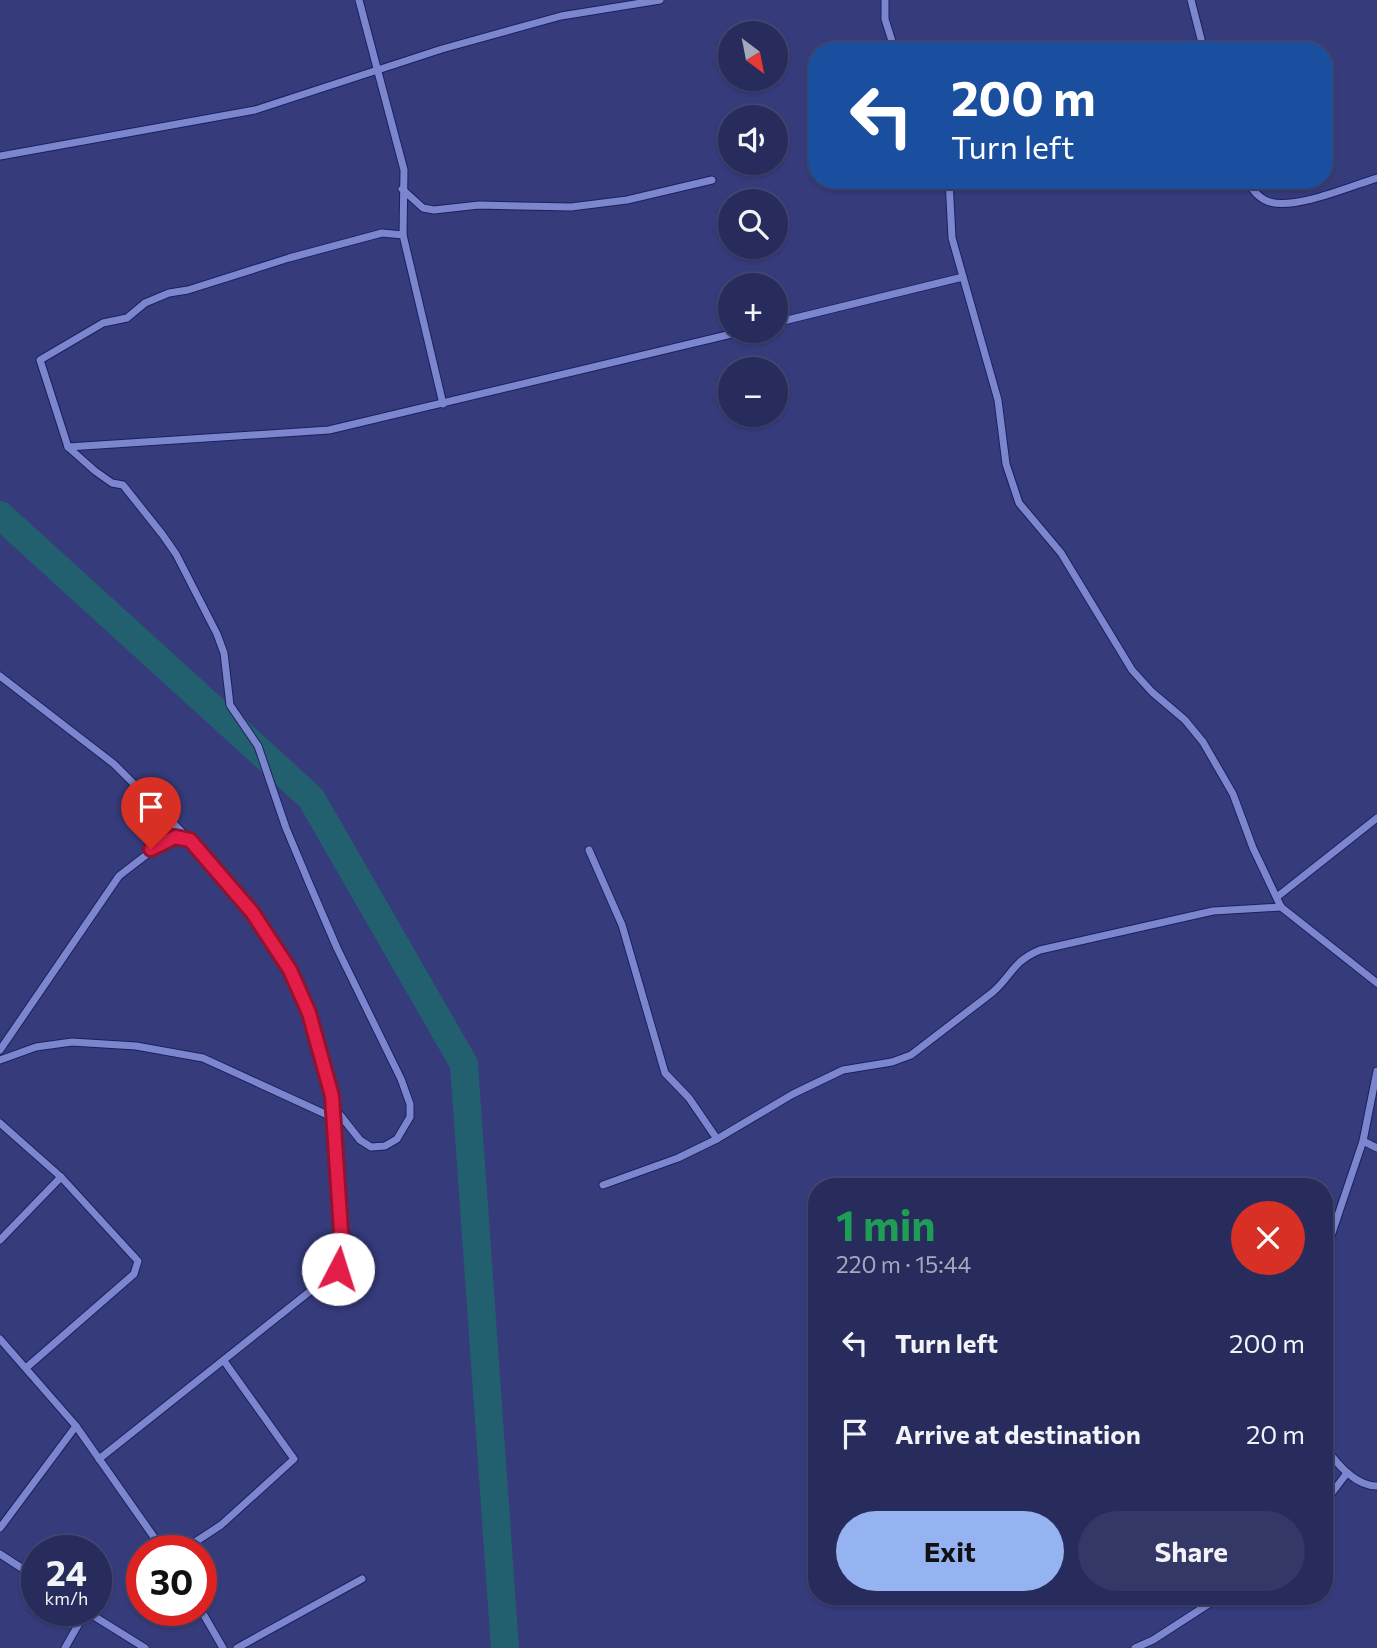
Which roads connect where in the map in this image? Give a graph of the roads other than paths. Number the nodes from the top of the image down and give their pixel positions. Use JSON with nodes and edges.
{"nodes":[{"id":1,"x":359,"y":0,"type":"edge"},
{"id":2,"x":660,"y":0,"type":"edge"},
{"id":3,"x":885,"y":0,"type":"edge"},
{"id":4,"x":1191,"y":0,"type":"edge"},
{"id":5,"x":892,"y":42,"type":"edge"},
{"id":6,"x":1202,"y":42,"type":"edge"},
{"id":7,"x":378,"y":70,"type":"junction"},
{"id":8,"x":0,"y":156,"type":"edge"},
{"id":9,"x":1377,"y":178,"type":"edge"},
{"id":10,"x":712,"y":180,"type":"dead end"},
{"id":11,"x":402,"y":189,"type":"junction"},
{"id":12,"x":949,"y":189,"type":"edge"},
{"id":13,"x":1253,"y":189,"type":"edge"},
{"id":14,"x":404,"y":235,"type":"junction"},
{"id":15,"x":963,"y":277,"type":"junction"},
{"id":16,"x":788,"y":320,"type":"edge"},
{"id":17,"x":718,"y":337,"type":"edge"},
{"id":18,"x":443,"y":404,"type":"junction"},
{"id":19,"x":68,"y":447,"type":"junction"},
{"id":20,"x":0,"y":676,"type":"edge"},
{"id":21,"x":1377,"y":818,"type":"edge"},
{"id":22,"x":185,"y":838,"type":"junction"},
{"id":23,"x":589,"y":850,"type":"dead end"},
{"id":24,"x":1277,"y":897,"type":"junction"},
{"id":25,"x":1281,"y":906,"type":"junction"},
{"id":26,"x":1377,"y":983,"type":"edge"},
{"id":27,"x":0,"y":1050,"type":"edge"},
{"id":28,"x":0,"y":1060,"type":"edge"},
{"id":29,"x":1377,"y":1071,"type":"edge"},
{"id":30,"x":333,"y":1106,"type":"junction"},
{"id":31,"x":334,"y":1118,"type":"junction"},
{"id":32,"x":0,"y":1122,"type":"edge"},
{"id":33,"x":717,"y":1139,"type":"junction"},
{"id":34,"x":1363,"y":1141,"type":"junction"},
{"id":35,"x":1377,"y":1148,"type":"edge"},
{"id":36,"x":61,"y":1178,"type":"junction"},
{"id":37,"x":603,"y":1185,"type":"dead end"},
{"id":38,"x":1333,"y":1230,"type":"edge"},
{"id":39,"x":0,"y":1240,"type":"edge"},
{"id":40,"x":0,"y":1339,"type":"edge"},
{"id":41,"x":224,"y":1361,"type":"junction"},
{"id":42,"x":26,"y":1368,"type":"junction"},
{"id":43,"x":76,"y":1426,"type":"junction"},
{"id":44,"x":1333,"y":1457,"type":"edge"},
{"id":45,"x":99,"y":1458,"type":"junction"},
{"id":46,"x":1347,"y":1474,"type":"junction"},
{"id":47,"x":1377,"y":1486,"type":"edge"},
{"id":48,"x":1333,"y":1492,"type":"edge"},
{"id":49,"x":0,"y":1528,"type":"edge"},
{"id":50,"x":153,"y":1535,"type":"edge"},
{"id":51,"x":206,"y":1535,"type":"edge"},
{"id":52,"x":0,"y":1554,"type":"edge"},
{"id":53,"x":21,"y":1568,"type":"edge"},
{"id":54,"x":362,"y":1579,"type":"dead end"},
{"id":55,"x":1207,"y":1605,"type":"edge"},
{"id":56,"x":77,"y":1626,"type":"edge"},
{"id":57,"x":110,"y":1626,"type":"edge"},
{"id":58,"x":210,"y":1626,"type":"edge"},
{"id":59,"x":65,"y":1648,"type":"edge"},
{"id":60,"x":145,"y":1648,"type":"edge"},
{"id":61,"x":223,"y":1648,"type":"edge"},
{"id":62,"x":237,"y":1648,"type":"edge"},
{"id":63,"x":1135,"y":1648,"type":"edge"}],
"edges":[{"from":1,"to":7,"type":"street"},
{"from":2,"to":7,"type":"street"},
{"from":3,"to":5,"type":"street"},
{"from":4,"to":6,"type":"street"},
{"from":7,"to":8,"type":"street"},
{"from":7,"to":11,"type":"street"},
{"from":9,"to":13,"type":"street"},
{"from":10,"to":11,"type":"street"},
{"from":11,"to":14,"type":"street"},
{"from":12,"to":15,"type":"street"},
{"from":14,"to":18,"type":"street"},
{"from":14,"to":19,"type":"street"},
{"from":15,"to":16,"type":"street"},
{"from":15,"to":24,"type":"street"},
{"from":17,"to":18,"type":"street"},
{"from":18,"to":19,"type":"street"},
{"from":19,"to":30,"type":"street"},
{"from":20,"to":22,"type":"street"},
{"from":21,"to":24,"type":"street"},
{"from":22,"to":27,"type":"street"},
{"from":22,"to":30,"type":"street"},
{"from":23,"to":33,"type":"street"},
{"from":24,"to":25,"type":"street"},
{"from":25,"to":26,"type":"street"},
{"from":25,"to":33,"type":"street"},
{"from":28,"to":31,"type":"street"},
{"from":29,"to":34,"type":"street"},
{"from":30,"to":31,"type":"street"},
{"from":31,"to":41,"type":"street"},
{"from":32,"to":36,"type":"street"},
{"from":33,"to":37,"type":"street"},
{"from":34,"to":35,"type":"street"},
{"from":34,"to":38,"type":"street"},
{"from":36,"to":39,"type":"street"},
{"from":36,"to":42,"type":"street"},
{"from":40,"to":42,"type":"street"},
{"from":41,"to":45,"type":"street"},
{"from":41,"to":51,"type":"street"},
{"from":42,"to":43,"type":"street"},
{"from":43,"to":45,"type":"street"},
{"from":43,"to":49,"type":"street"},
{"from":44,"to":46,"type":"street"},
{"from":45,"to":50,"type":"street"},
{"from":46,"to":47,"type":"street"},
{"from":46,"to":48,"type":"street"},
{"from":52,"to":53,"type":"street"},
{"from":54,"to":62,"type":"street"},
{"from":55,"to":63,"type":"street"},
{"from":56,"to":59,"type":"street"},
{"from":57,"to":60,"type":"street"},
{"from":58,"to":61,"type":"street"}]}
